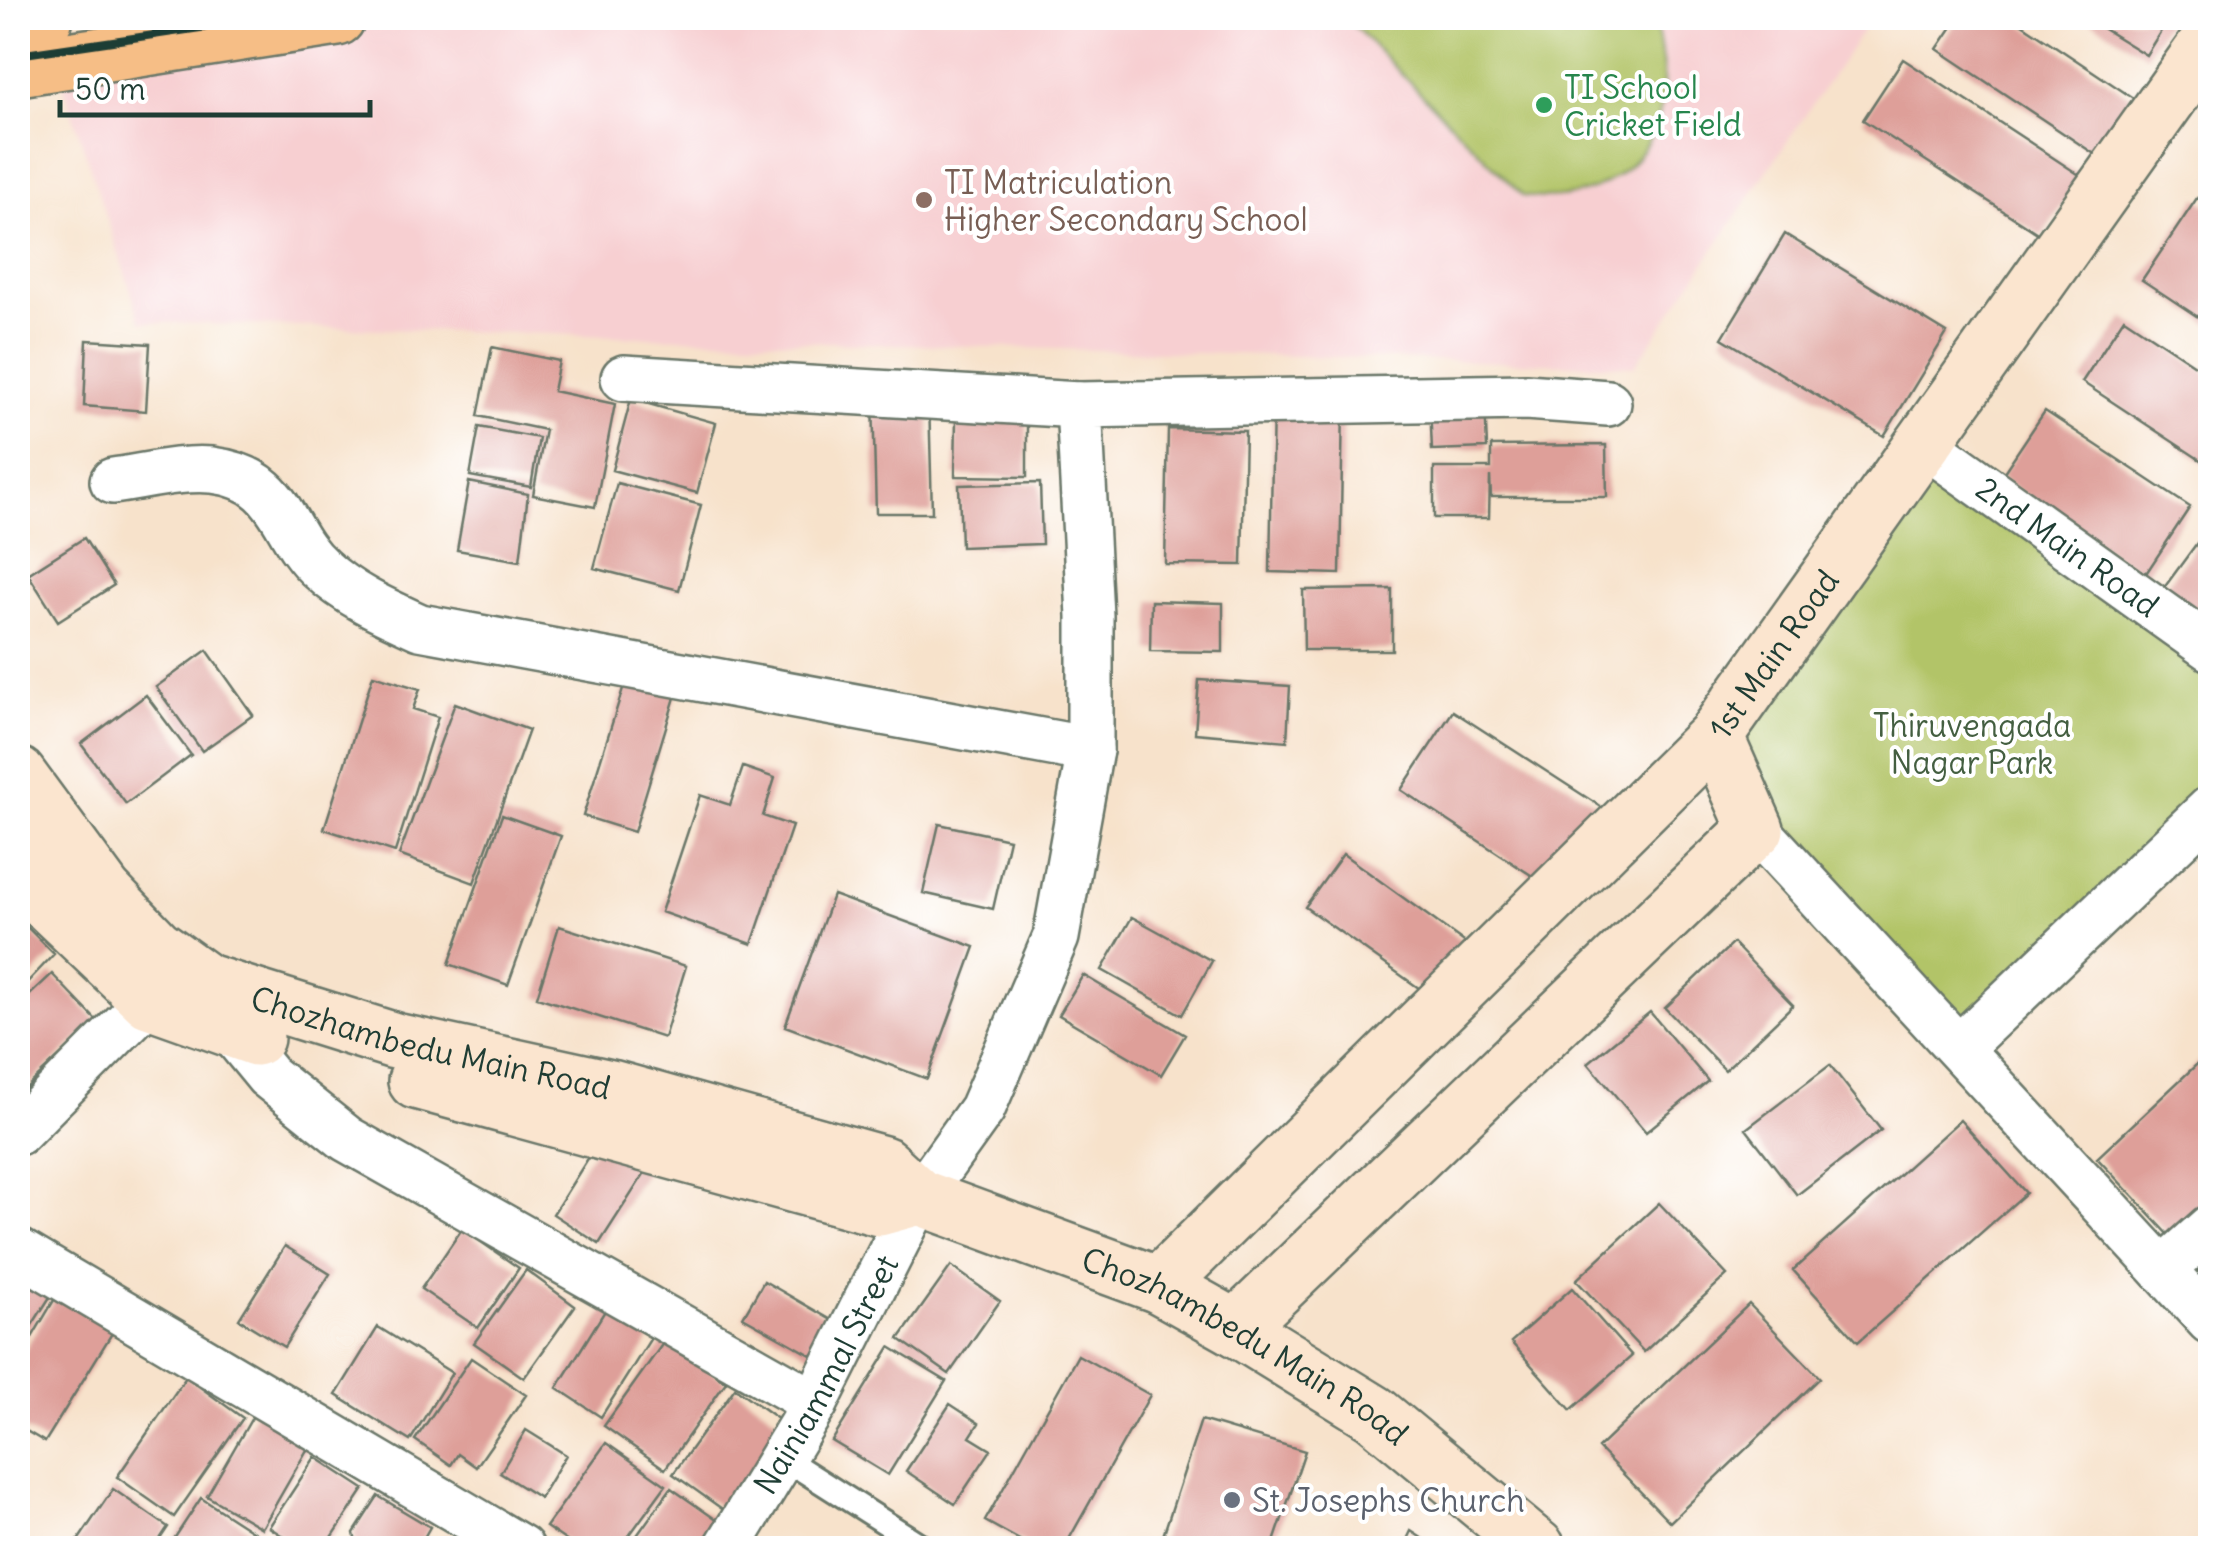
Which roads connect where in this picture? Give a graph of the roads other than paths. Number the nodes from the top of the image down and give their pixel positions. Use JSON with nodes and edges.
{"nodes":[{"id":1,"x":46,"y":18,"type":"edge"},
{"id":2,"x":337,"y":18,"type":"edge"},
{"id":3,"x":18,"y":23,"type":"edge"},
{"id":4,"x":2210,"y":40,"type":"edge"},
{"id":5,"x":18,"y":68,"type":"edge"},
{"id":6,"x":624,"y":378,"type":"dead end"},
{"id":7,"x":1608,"y":403,"type":"dead end"},
{"id":8,"x":1079,"y":405,"type":"junction"},
{"id":9,"x":1923,"y":443,"type":"junction"},
{"id":10,"x":112,"y":481,"type":"dead end"},
{"id":11,"x":2210,"y":648,"type":"edge"},
{"id":12,"x":1715,"y":736,"type":"junction"},
{"id":13,"x":1090,"y":750,"type":"junction"},
{"id":14,"x":18,"y":776,"type":"edge"},
{"id":15,"x":2210,"y":809,"type":"edge"},
{"id":16,"x":1756,"y":829,"type":"junction"},
{"id":17,"x":18,"y":860,"type":"edge"},
{"id":18,"x":149,"y":1000,"type":"junction"},
{"id":19,"x":231,"y":1031,"type":"junction"},
{"id":20,"x":1958,"y":1048,"type":"junction"},
{"id":21,"x":18,"y":1132,"type":"edge"},
{"id":22,"x":920,"y":1197,"type":"junction"},
{"id":23,"x":2210,"y":1228,"type":"edge"},
{"id":24,"x":18,"y":1251,"type":"edge"},
{"id":25,"x":2163,"y":1270,"type":"junction"},
{"id":26,"x":1159,"y":1285,"type":"junction"},
{"id":27,"x":2210,"y":1321,"type":"edge"},
{"id":28,"x":1236,"y":1328,"type":"junction"},
{"id":29,"x":815,"y":1403,"type":"junction"},
{"id":30,"x":782,"y":1458,"type":"junction"},
{"id":31,"x":521,"y":1548,"type":"edge"},
{"id":32,"x":727,"y":1548,"type":"edge"},
{"id":33,"x":925,"y":1548,"type":"edge"},
{"id":34,"x":1537,"y":1548,"type":"edge"}],
"edges":[{"from":1,"to":3,"type":"highway"},
{"from":2,"to":5,"type":"highway"},
{"from":4,"to":9,"type":"street","name":"1st Main Road"},
{"from":6,"to":8,"type":"street"},
{"from":7,"to":8,"type":"street"},
{"from":8,"to":13,"type":"street","name":"Nainiammal Street"},
{"from":9,"to":11,"type":"street","name":"2nd Main Road"},
{"from":9,"to":12,"type":"street","name":"1st Main Road"},
{"from":10,"to":13,"type":"street"},
{"from":12,"to":16,"type":"street","name":"1st Main Road"},
{"from":12,"to":26,"type":"street"},
{"from":13,"to":22,"type":"street","name":"Nainiammal Street"},
{"from":14,"to":22,"type":"street","name":"Chozhambedu Main Road"},
{"from":15,"to":20,"type":"street"},
{"from":16,"to":20,"type":"street","name":"1st Main Road"},
{"from":16,"to":28,"type":"street"},
{"from":17,"to":18,"type":"street","name":"Chozhambedu Main Road"},
{"from":18,"to":19,"type":"street","name":"Chozhambedu Main Road"},
{"from":18,"to":21,"type":"street"},
{"from":19,"to":22,"type":"street","name":"Chozhambedu Main Road"},
{"from":19,"to":29,"type":"street"},
{"from":20,"to":25,"type":"street","name":"1st Main Road"},
{"from":22,"to":26,"type":"street","name":"Chozhambedu Main Road"},
{"from":22,"to":29,"type":"street","name":"Nainiammal Street"},
{"from":23,"to":25,"type":"street"},
{"from":24,"to":31,"type":"street"},
{"from":25,"to":27,"type":"street","name":"1st Main Road"},
{"from":26,"to":28,"type":"street","name":"Chozhambedu Main Road"},
{"from":28,"to":34,"type":"street","name":"Chozhambedu Main Road"},
{"from":29,"to":30,"type":"street","name":"Nainiammal Street"},
{"from":30,"to":32,"type":"street","name":"Nainiammal Street"},
{"from":30,"to":33,"type":"lane"}]}
